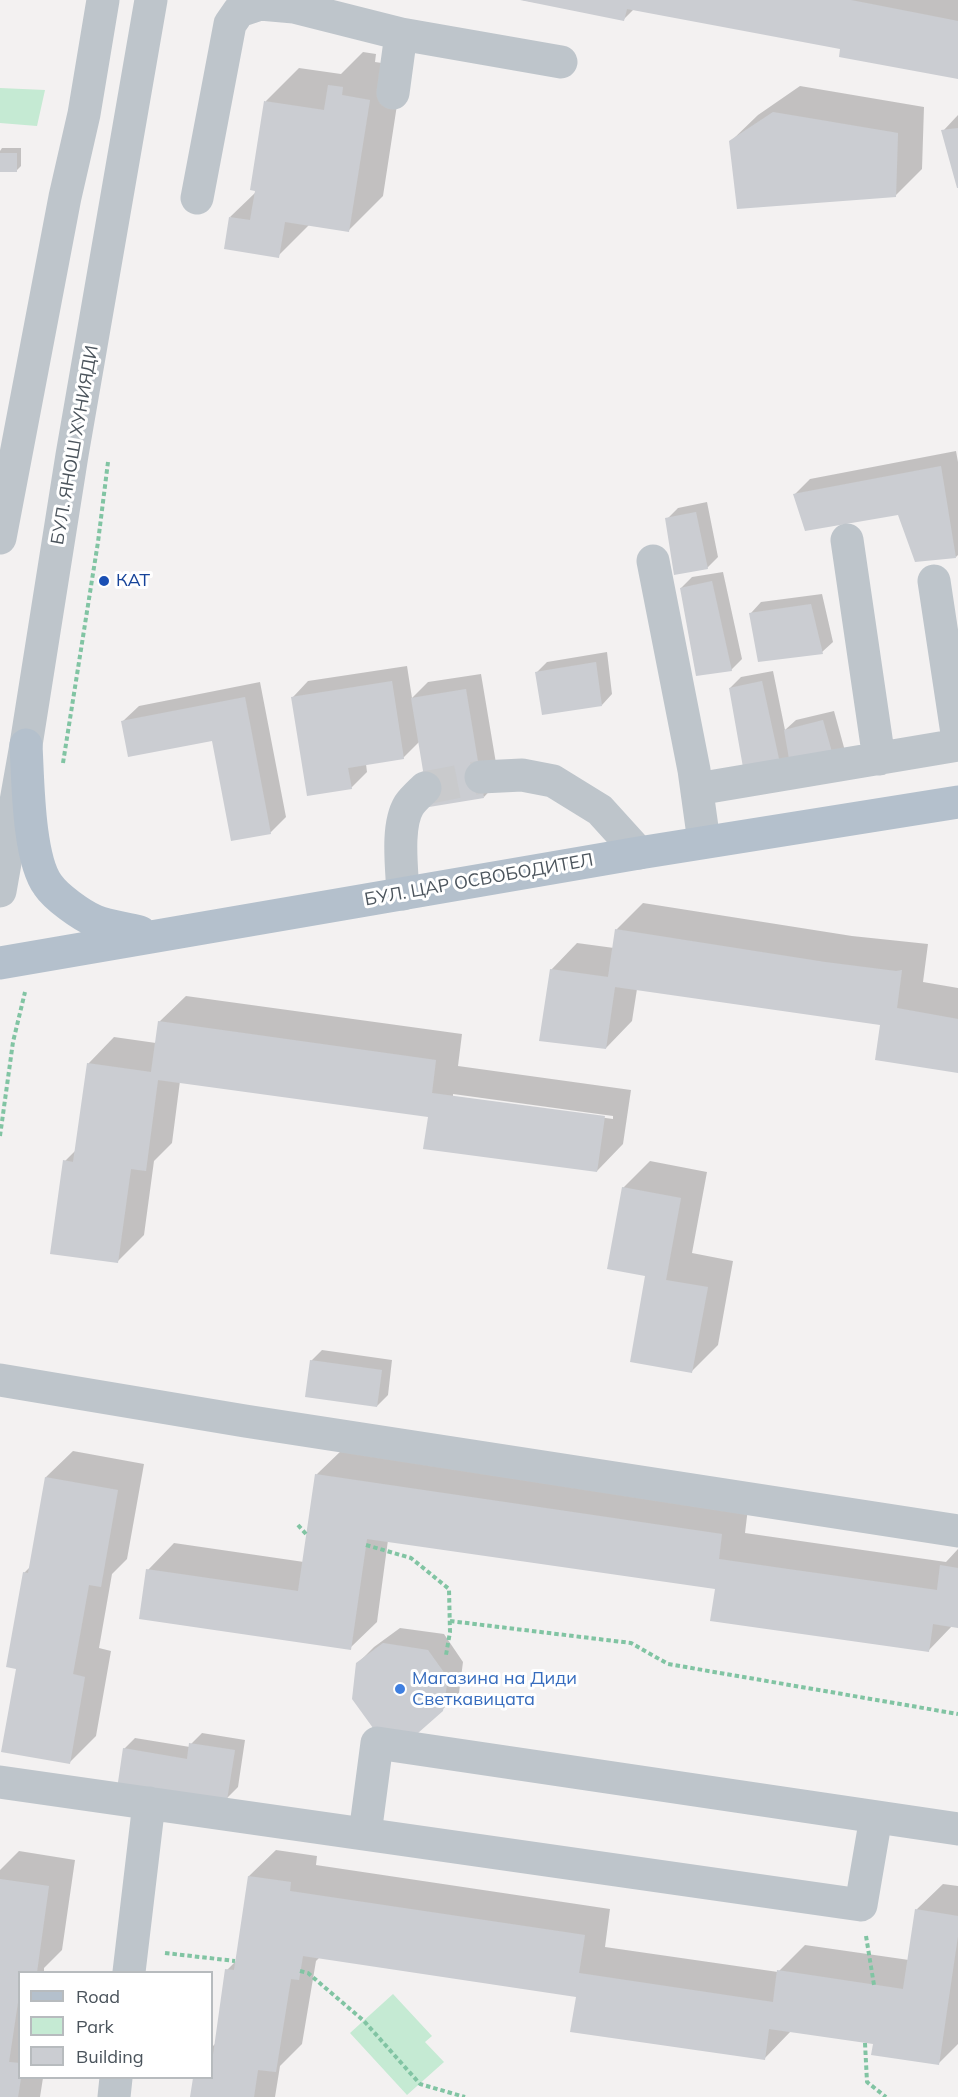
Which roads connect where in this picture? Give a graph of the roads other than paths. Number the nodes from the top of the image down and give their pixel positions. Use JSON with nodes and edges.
{"nodes":[{"id":1,"x":103,"y":0,"type":"edge"},
{"id":2,"x":151,"y":0,"type":"edge"},
{"id":3,"x":295,"y":3,"type":"edge"},
{"id":4,"x":401,"y":34,"type":"junction"},
{"id":5,"x":561,"y":62,"type":"dead end"},
{"id":6,"x":393,"y":93,"type":"dead end"},
{"id":7,"x":197,"y":198,"type":"dead end"},
{"id":8,"x":0,"y":538,"type":"edge"},
{"id":9,"x":846,"y":540,"type":"dead end"},
{"id":10,"x":653,"y":561,"type":"dead end"},
{"id":11,"x":934,"y":581,"type":"dead end"},
{"id":12,"x":958,"y":740,"type":"edge"},
{"id":13,"x":26,"y":745,"type":"junction"},
{"id":14,"x":958,"y":745,"type":"edge"},
{"id":15,"x":879,"y":759,"type":"junction"},
{"id":16,"x":481,"y":777,"type":"tunnel mouth"},
{"id":17,"x":425,"y":788,"type":"tunnel mouth"},
{"id":18,"x":697,"y":789,"type":"junction"},
{"id":19,"x":958,"y":802,"type":"edge"},
{"id":20,"x":704,"y":842,"type":"junction"},
{"id":21,"x":639,"y":853,"type":"junction"},
{"id":22,"x":0,"y":891,"type":"edge"},
{"id":23,"x":403,"y":894,"type":"junction"},
{"id":24,"x":153,"y":935,"type":"junction"},
{"id":25,"x":0,"y":963,"type":"edge"},
{"id":26,"x":0,"y":1380,"type":"edge"},
{"id":27,"x":958,"y":1531,"type":"edge"},
{"id":28,"x":0,"y":1782,"type":"edge"},
{"id":29,"x":149,"y":1803,"type":"junction"},
{"id":30,"x":876,"y":1817,"type":"junction"},
{"id":31,"x":958,"y":1829,"type":"edge"},
{"id":32,"x":365,"y":1834,"type":"junction"},
{"id":33,"x":130,"y":1961,"type":"edge"},
{"id":34,"x":116,"y":2079,"type":"edge"},
{"id":35,"x":114,"y":2097,"type":"edge"}],
"edges":[{"from":1,"to":8,"type":"street"},
{"from":2,"to":13,"type":"street","name":"БУЛ. ЯНОШ ХУНИЯДИ"},
{"from":3,"to":4,"type":"street"},
{"from":3,"to":7,"type":"street"},
{"from":4,"to":5,"type":"street"},
{"from":4,"to":6,"type":"street"},
{"from":9,"to":15,"type":"street"},
{"from":10,"to":18,"type":"street"},
{"from":11,"to":12,"type":"street"},
{"from":13,"to":22,"type":"street","name":"БУЛ. ЯНОШ ХУНИЯДИ"},
{"from":13,"to":24,"type":"main road"},
{"from":14,"to":15,"type":"street"},
{"from":15,"to":18,"type":"street"},
{"from":16,"to":21,"type":"street"},
{"from":17,"to":23,"type":"street"},
{"from":18,"to":20,"type":"street"},
{"from":19,"to":20,"type":"main road","name":"БУЛ. ЦАР ОСВОБОДИТЕЛ"},
{"from":20,"to":21,"type":"main road","name":"БУЛ. ЦАР ОСВОБОДИТЕЛ"},
{"from":21,"to":23,"type":"main road","name":"БУЛ. ЦАР ОСВОБОДИТЕЛ"},
{"from":23,"to":24,"type":"main road","name":"БУЛ. ЦАР ОСВОБОДИТЕЛ"},
{"from":24,"to":25,"type":"main road","name":"БУЛ. ЦАР ОСВОБОДИТЕЛ"},
{"from":26,"to":27,"type":"street"},
{"from":28,"to":29,"type":"street"},
{"from":29,"to":32,"type":"street"},
{"from":29,"to":33,"type":"street"},
{"from":30,"to":31,"type":"street"},
{"from":30,"to":32,"type":"street"},
{"from":30,"to":32,"type":"street"},
{"from":34,"to":35,"type":"street"}]}
